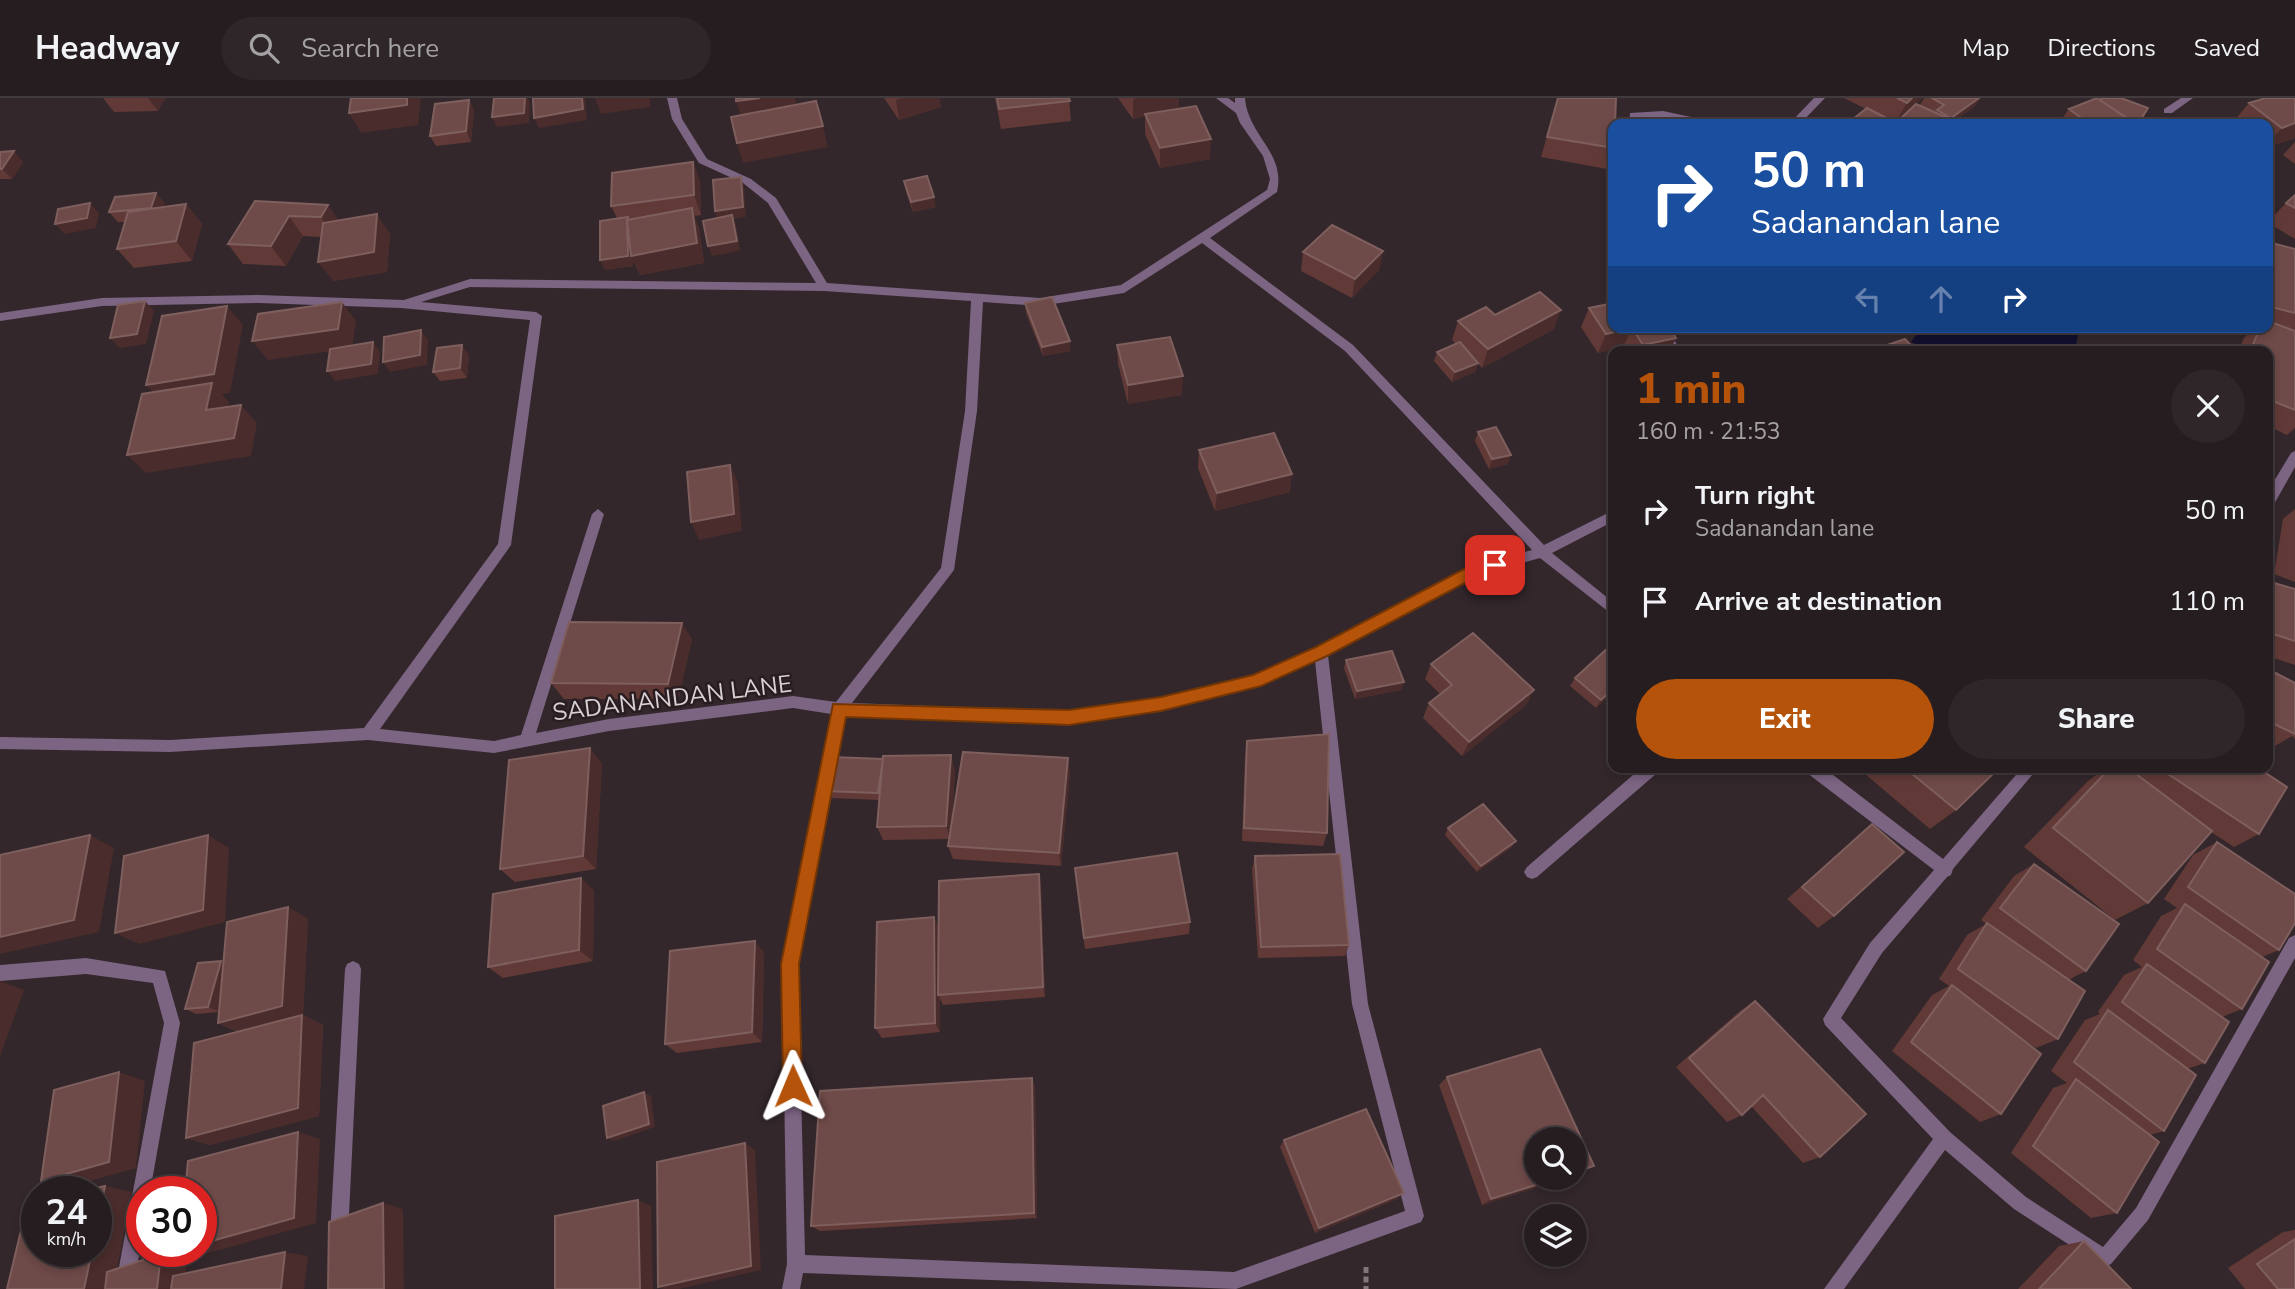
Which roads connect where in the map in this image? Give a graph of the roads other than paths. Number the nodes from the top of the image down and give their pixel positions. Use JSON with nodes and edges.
{"nodes":[{"id":1,"x":672,"y":98,"type":"edge"},
{"id":2,"x":1221,"y":98,"type":"edge"},
{"id":3,"x":1820,"y":98,"type":"edge"},
{"id":4,"x":2188,"y":98,"type":"edge"},
{"id":5,"x":1240,"y":104,"type":"edge"},
{"id":6,"x":2168,"y":111,"type":"dead end"},
{"id":7,"x":1634,"y":119,"type":"edge"},
{"id":8,"x":1686,"y":119,"type":"edge"},
{"id":9,"x":1799,"y":119,"type":"edge"},
{"id":10,"x":1202,"y":238,"type":"junction"},
{"id":11,"x":824,"y":287,"type":"junction"},
{"id":12,"x":977,"y":298,"type":"junction"},
{"id":13,"x":401,"y":304,"type":"junction"},
{"id":14,"x":0,"y":317,"type":"edge"},
{"id":15,"x":2295,"y":456,"type":"edge"},
{"id":16,"x":2273,"y":493,"type":"edge"},
{"id":17,"x":598,"y":514,"type":"dead end"},
{"id":18,"x":1608,"y":518,"type":"edge"},
{"id":19,"x":1542,"y":552,"type":"junction"},
{"id":20,"x":1608,"y":606,"type":"edge"},
{"id":21,"x":1321,"y":652,"type":"junction"},
{"id":22,"x":839,"y":709,"type":"junction"},
{"id":23,"x":368,"y":734,"type":"junction"},
{"id":24,"x":527,"y":740,"type":"junction"},
{"id":25,"x":0,"y":743,"type":"edge"},
{"id":26,"x":1647,"y":773,"type":"edge"},
{"id":27,"x":1819,"y":773,"type":"edge"},
{"id":28,"x":2027,"y":773,"type":"edge"},
{"id":29,"x":1946,"y":870,"type":"junction"},
{"id":30,"x":1532,"y":872,"type":"dead end"},
{"id":31,"x":2295,"y":943,"type":"edge"},
{"id":32,"x":353,"y":969,"type":"dead end"},
{"id":33,"x":0,"y":973,"type":"edge"},
{"id":34,"x":1944,"y":1138,"type":"junction"},
{"id":35,"x":338,"y":1247,"type":"edge"},
{"id":36,"x":796,"y":1264,"type":"junction"},
{"id":37,"x":124,"y":1289,"type":"edge"},
{"id":38,"x":791,"y":1289,"type":"edge"},
{"id":39,"x":1833,"y":1289,"type":"edge"}],
"edges":[{"from":1,"to":11,"type":"street"},
{"from":2,"to":5,"type":"street"},
{"from":3,"to":9,"type":"street"},
{"from":4,"to":6,"type":"street"},
{"from":5,"to":10,"type":"street"},
{"from":7,"to":8,"type":"street"},
{"from":10,"to":12,"type":"street"},
{"from":10,"to":19,"type":"street"},
{"from":11,"to":12,"type":"street"},
{"from":11,"to":13,"type":"street"},
{"from":12,"to":22,"type":"street"},
{"from":13,"to":14,"type":"street"},
{"from":13,"to":23,"type":"street"},
{"from":15,"to":16,"type":"street"},
{"from":17,"to":24,"type":"street"},
{"from":18,"to":19,"type":"street","name":"SADANANDAN LANE"},
{"from":19,"to":20,"type":"street"},
{"from":19,"to":21,"type":"street","name":"SADANANDAN LANE"},
{"from":21,"to":22,"type":"street","name":"SADANANDAN LANE"},
{"from":21,"to":36,"type":"street"},
{"from":22,"to":24,"type":"street","name":"SADANANDAN LANE"},
{"from":22,"to":36,"type":"street"},
{"from":23,"to":24,"type":"street","name":"SADANANDAN LANE"},
{"from":23,"to":25,"type":"street","name":"SADANANDAN LANE"},
{"from":26,"to":30,"type":"street"},
{"from":27,"to":29,"type":"street"},
{"from":28,"to":29,"type":"street"},
{"from":29,"to":34,"type":"street"},
{"from":31,"to":34,"type":"street"},
{"from":32,"to":35,"type":"street"},
{"from":33,"to":37,"type":"street"},
{"from":34,"to":39,"type":"street"},
{"from":36,"to":38,"type":"street"}]}
